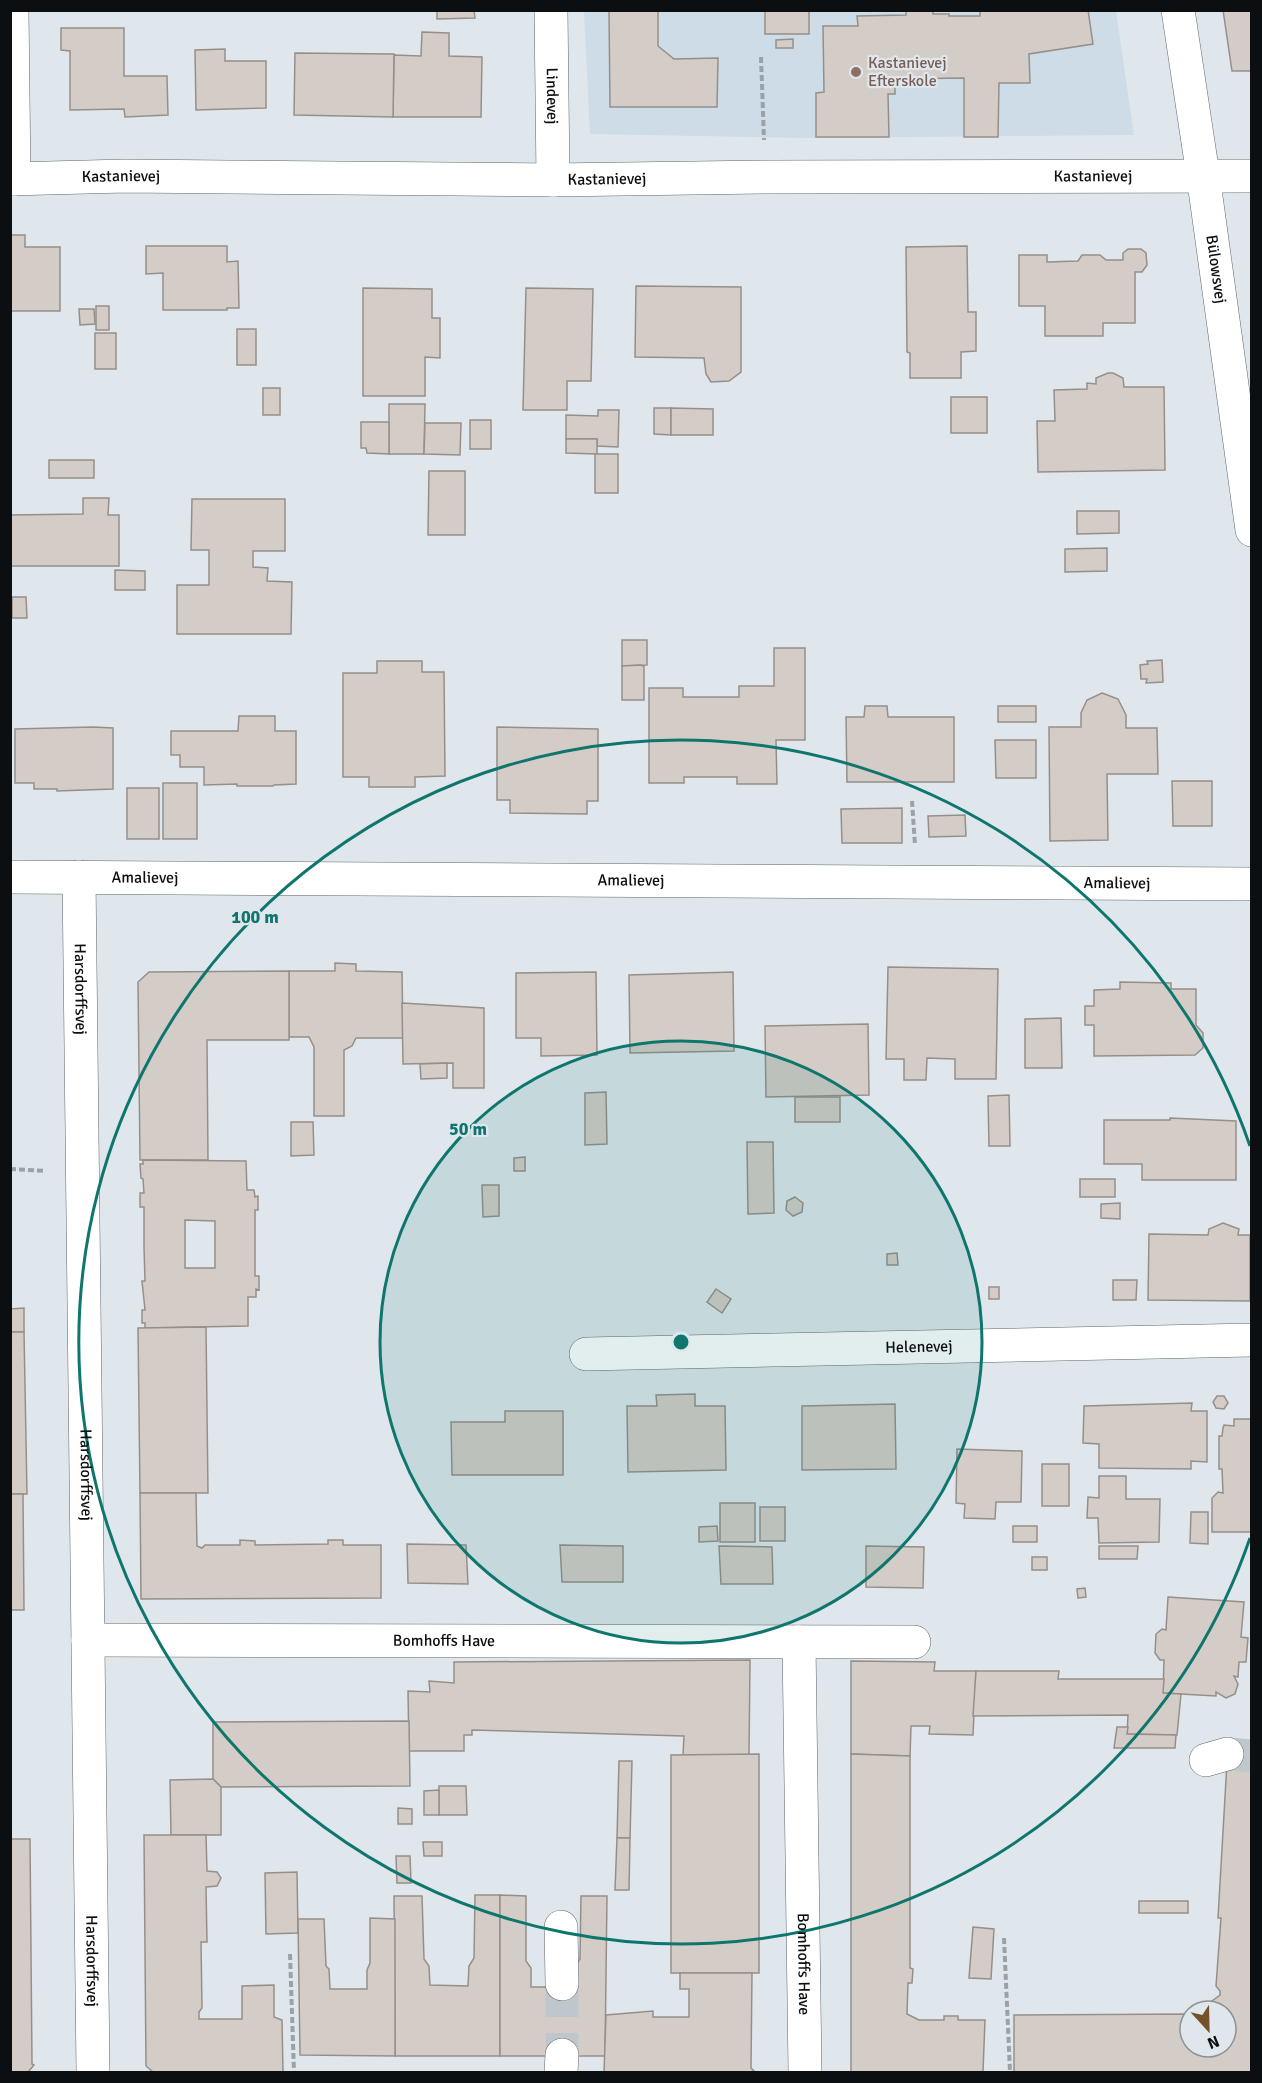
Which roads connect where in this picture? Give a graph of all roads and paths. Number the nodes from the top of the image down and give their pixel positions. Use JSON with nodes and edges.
{"nodes":[{"id":1,"x":12,"y":10,"type":"edge"},
{"id":2,"x":551,"y":10,"type":"edge"},
{"id":3,"x":1178,"y":10,"type":"edge"},
{"id":4,"x":761,"y":57,"type":"dead end"},
{"id":5,"x":1203,"y":175,"type":"junction"},
{"id":6,"x":1251,"y":176,"type":"edge"},
{"id":7,"x":767,"y":177,"type":"junction"},
{"id":8,"x":12,"y":179,"type":"edge"},
{"id":9,"x":553,"y":180,"type":"junction"},
{"id":10,"x":1251,"y":530,"type":"edge"},
{"id":11,"x":912,"y":801,"type":"dead end"},
{"id":12,"x":10,"y":877,"type":"edge"},
{"id":13,"x":80,"y":878,"type":"junction"},
{"id":14,"x":919,"y":881,"type":"junction"},
{"id":15,"x":1251,"y":884,"type":"edge"},
{"id":16,"x":1251,"y":1340,"type":"edge"},
{"id":17,"x":586,"y":1354,"type":"dead end"},
{"id":18,"x":88,"y":1640,"type":"junction"},
{"id":19,"x":798,"y":1642,"type":"junction"},
{"id":20,"x":914,"y":1642,"type":"dead end"},
{"id":21,"x":561,"y":1927,"type":"dead end"},
{"id":22,"x":1004,"y":1938,"type":"dead end"},
{"id":23,"x":290,"y":1954,"type":"dead end"},
{"id":24,"x":562,"y":1984,"type":"tunnel mouth"},
{"id":25,"x":93,"y":2073,"type":"edge"},
{"id":26,"x":294,"y":2073,"type":"edge"},
{"id":27,"x":805,"y":2073,"type":"edge"},
{"id":28,"x":1010,"y":2073,"type":"edge"}],
"edges":[{"from":1,"to":8,"type":"street"},
{"from":2,"to":9,"type":"street","name":"Lindevej"},
{"from":3,"to":5,"type":"street","name":"Bülowsvej"},
{"from":4,"to":7,"type":"path"},
{"from":5,"to":6,"type":"street","name":"Kastanievej"},
{"from":5,"to":7,"type":"street","name":"Kastanievej"},
{"from":5,"to":10,"type":"street","name":"Bülowsvej"},
{"from":7,"to":9,"type":"street","name":"Kastanievej"},
{"from":8,"to":9,"type":"street","name":"Kastanievej"},
{"from":11,"to":14,"type":"path"},
{"from":12,"to":13,"type":"street","name":"Amalievej"},
{"from":13,"to":14,"type":"street","name":"Amalievej"},
{"from":13,"to":18,"type":"street","name":"Harsdorffsvej"},
{"from":14,"to":15,"type":"street","name":"Amalievej"},
{"from":16,"to":17,"type":"street","name":"Helenevej"},
{"from":18,"to":19,"type":"street","name":"Bomhoffs Have"},
{"from":18,"to":25,"type":"street","name":"Harsdorffsvej"},
{"from":19,"to":20,"type":"street","name":"Bomhoffs Have"},
{"from":19,"to":27,"type":"street","name":"Bomhoffs Have"},
{"from":21,"to":24,"type":"street"},
{"from":22,"to":28,"type":"path"},
{"from":23,"to":26,"type":"path"}]}
